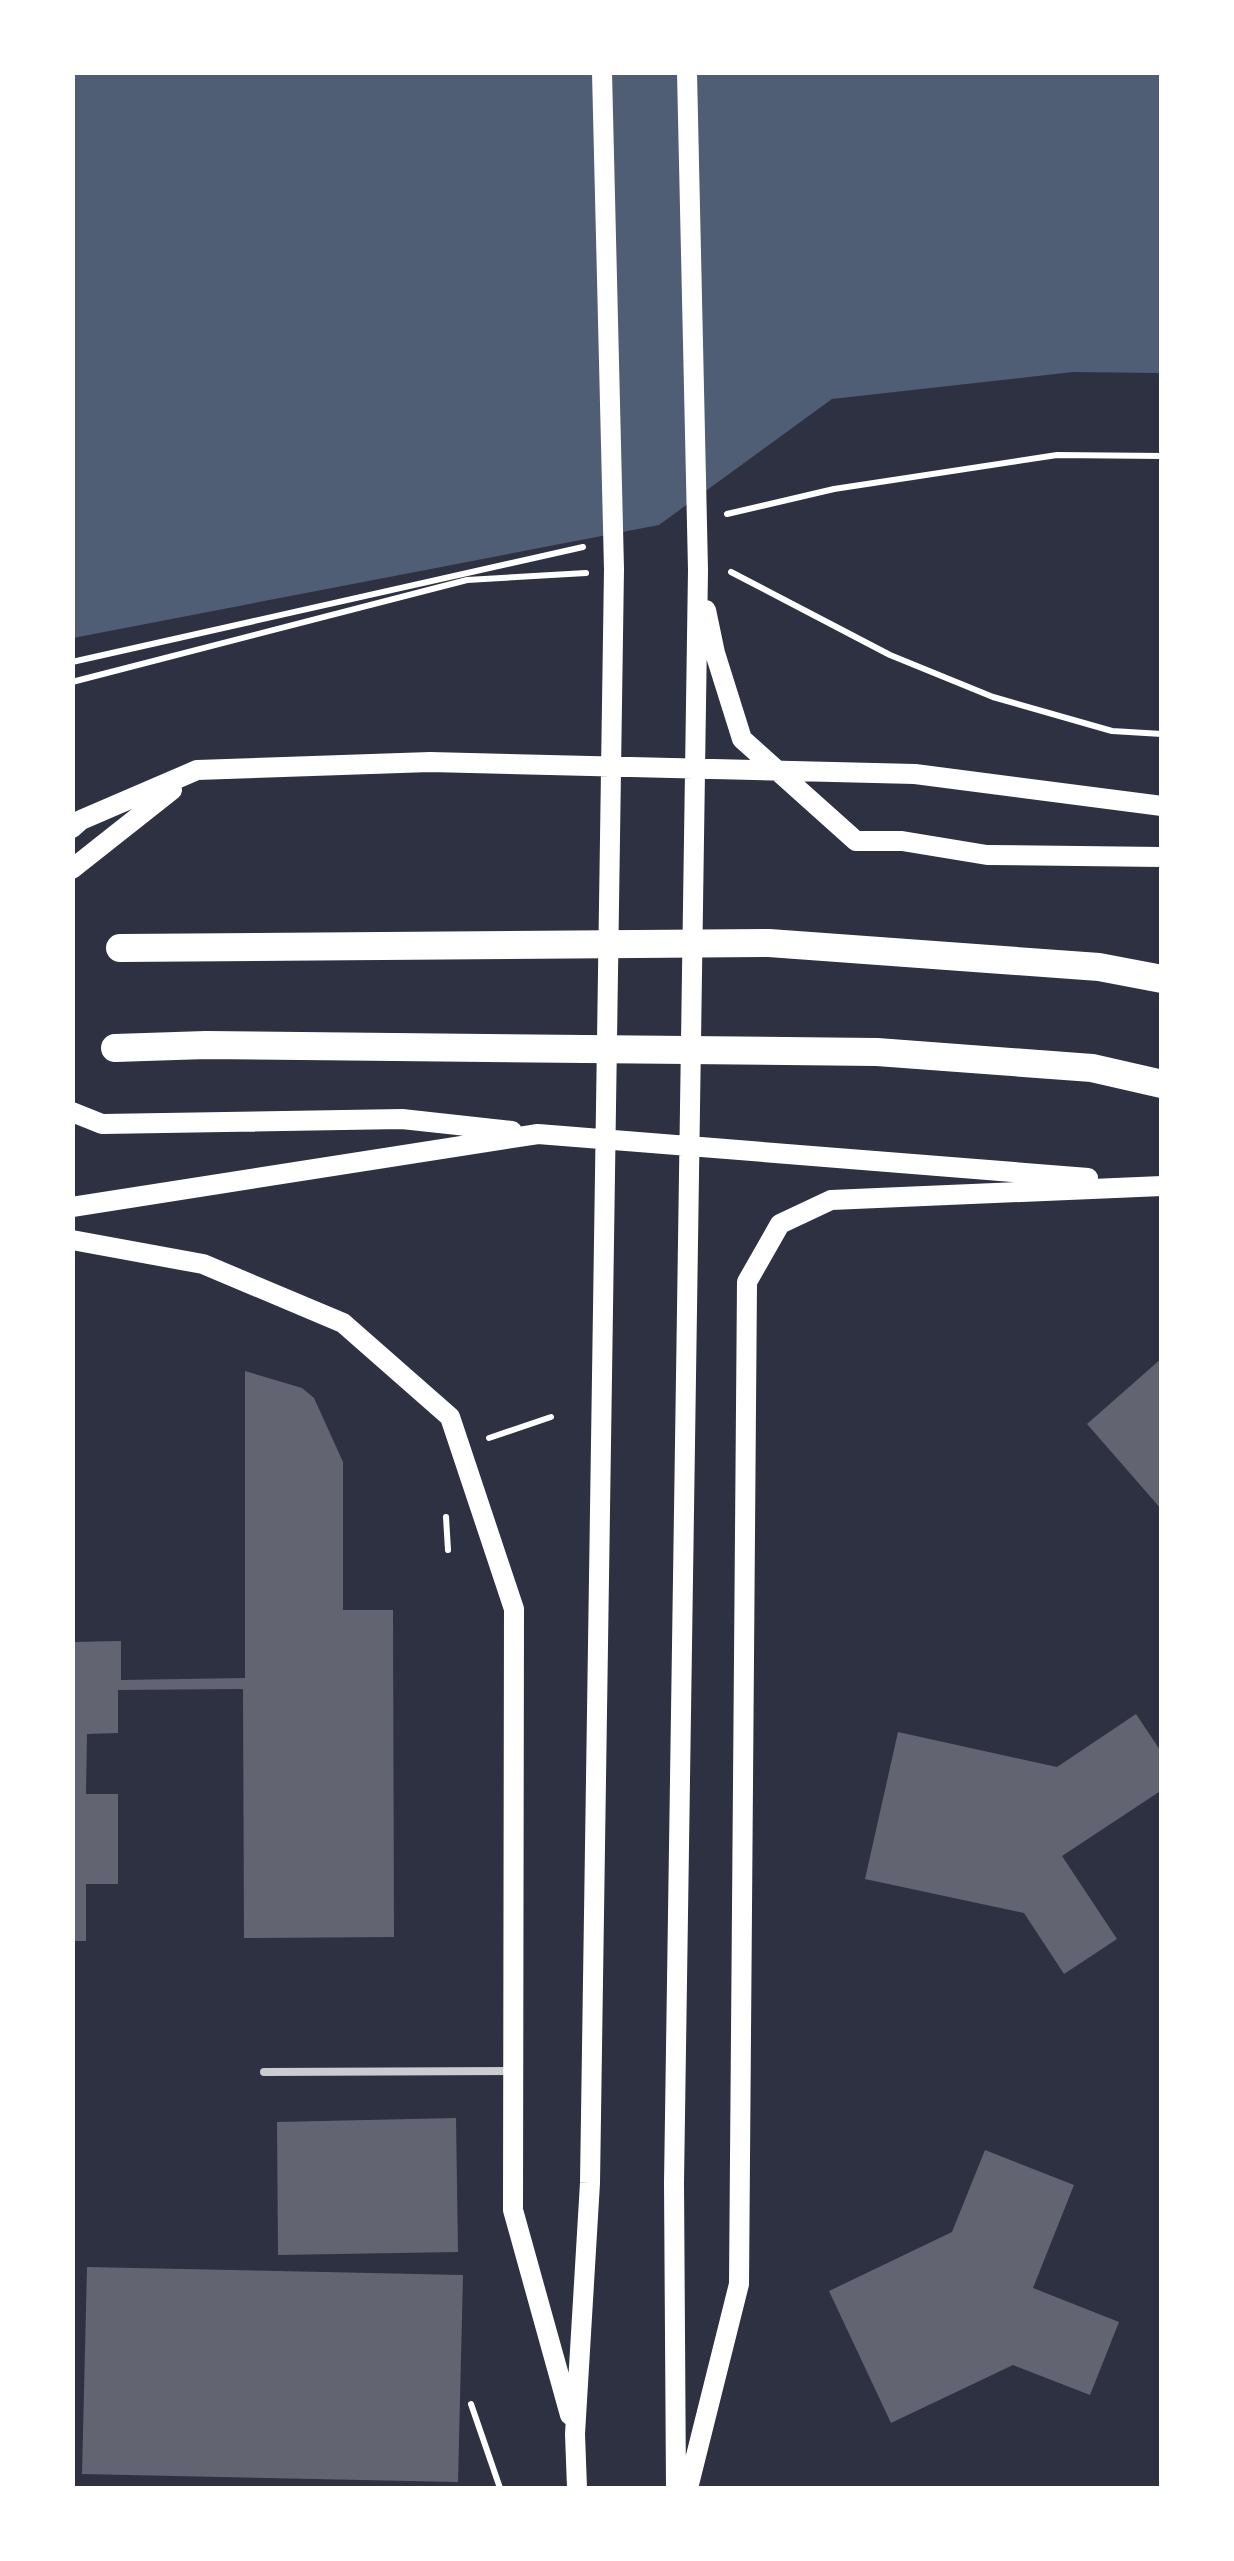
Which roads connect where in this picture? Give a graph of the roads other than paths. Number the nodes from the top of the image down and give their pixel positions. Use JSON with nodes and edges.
{"nodes":[{"id":1,"x":602,"y":72,"type":"edge"},
{"id":2,"x":686,"y":72,"type":"edge"},
{"id":3,"x":698,"y":570,"type":"junction"},
{"id":4,"x":197,"y":770,"type":"junction"},
{"id":5,"x":1162,"y":806,"type":"edge"},
{"id":6,"x":72,"y":828,"type":"edge"},
{"id":7,"x":1162,"y":857,"type":"edge"},
{"id":8,"x":72,"y":868,"type":"edge"},
{"id":9,"x":120,"y":948,"type":"dead end"},
{"id":10,"x":1162,"y":964,"type":"edge"},
{"id":11,"x":1099,"y":967,"type":"junction"},
{"id":12,"x":1162,"y":978,"type":"edge"},
{"id":13,"x":115,"y":1048,"type":"dead end"},
{"id":14,"x":1162,"y":1084,"type":"edge"},
{"id":15,"x":72,"y":1112,"type":"edge"},
{"id":16,"x":538,"y":1134,"type":"junction"},
{"id":17,"x":1162,"y":1185,"type":"edge"},
{"id":18,"x":72,"y":1207,"type":"edge"},
{"id":19,"x":72,"y":1240,"type":"edge"},
{"id":20,"x":513,"y":2070,"type":"junction"},
{"id":21,"x":264,"y":2072,"type":"dead end"},
{"id":22,"x":576,"y":2434,"type":"junction"},
{"id":23,"x":577,"y":2488,"type":"edge"},
{"id":24,"x":676,"y":2488,"type":"edge"},
{"id":25,"x":688,"y":2488,"type":"edge"}],
"edges":[{"from":1,"to":22,"type":"main road"},
{"from":2,"to":3,"type":"main road"},
{"from":3,"to":7,"type":"main road"},
{"from":3,"to":24,"type":"main road"},
{"from":4,"to":5,"type":"main road"},
{"from":4,"to":6,"type":"main road"},
{"from":4,"to":8,"type":"main road"},
{"from":9,"to":11,"type":"highway"},
{"from":10,"to":11,"type":"highway"},
{"from":11,"to":12,"type":"highway"},
{"from":13,"to":14,"type":"highway"},
{"from":15,"to":16,"type":"main road"},
{"from":16,"to":17,"type":"main road"},
{"from":16,"to":18,"type":"main road"},
{"from":17,"to":25,"type":"main road"},
{"from":19,"to":20,"type":"main road"},
{"from":20,"to":21,"type":"lane"},
{"from":20,"to":22,"type":"main road"},
{"from":22,"to":23,"type":"main road"}]}
